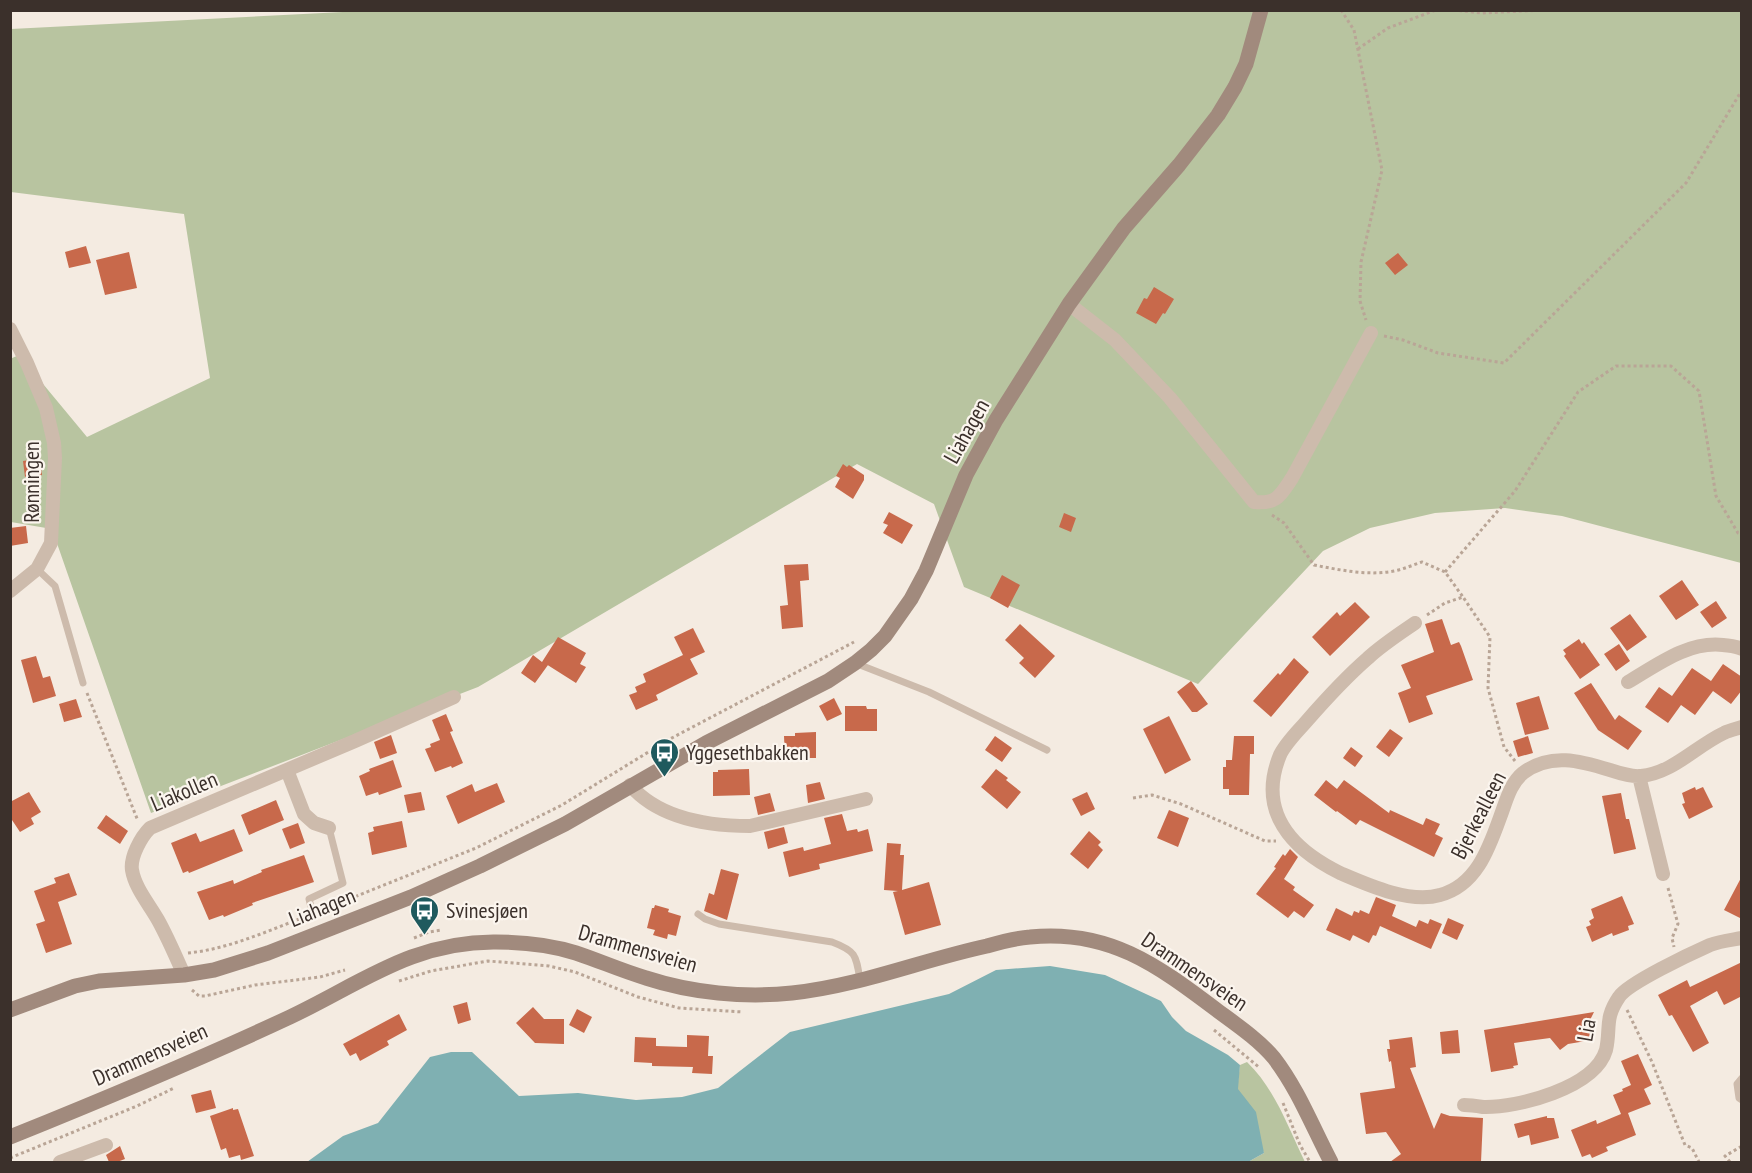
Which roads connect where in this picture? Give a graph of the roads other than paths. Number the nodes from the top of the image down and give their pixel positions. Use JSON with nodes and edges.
{"nodes":[{"id":1,"x":1261,"y":10,"type":"edge"},
{"id":2,"x":1069,"y":304,"type":"junction"},
{"id":3,"x":10,"y":329,"type":"edge"},
{"id":4,"x":1371,"y":333,"type":"road end"},
{"id":5,"x":37,"y":569,"type":"junction"},
{"id":6,"x":10,"y":591,"type":"edge"},
{"id":7,"x":1415,"y":623,"type":"road end"},
{"id":8,"x":1742,"y":649,"type":"edge"},
{"id":9,"x":855,"y":663,"type":"junction"},
{"id":10,"x":1628,"y":682,"type":"dead end"},
{"id":11,"x":83,"y":683,"type":"road end"},
{"id":12,"x":454,"y":697,"type":"dead end"},
{"id":13,"x":1742,"y":727,"type":"edge"},
{"id":14,"x":1047,"y":750,"type":"dead end"},
{"id":15,"x":286,"y":770,"type":"junction"},
{"id":16,"x":1639,"y":776,"type":"junction"},
{"id":17,"x":630,"y":785,"type":"junction"},
{"id":18,"x":866,"y":800,"type":"dead end"},
{"id":19,"x":329,"y":828,"type":"joint"},
{"id":20,"x":1663,"y":874,"type":"road end"},
{"id":21,"x":314,"y":914,"type":"road end"},
{"id":22,"x":698,"y":914,"type":"dead end"},
{"id":23,"x":1742,"y":938,"type":"edge"},
{"id":24,"x":184,"y":975,"type":"junction"},
{"id":25,"x":860,"y":980,"type":"junction"},
{"id":26,"x":10,"y":1010,"type":"edge"},
{"id":27,"x":1742,"y":1078,"type":"edge"},
{"id":28,"x":1742,"y":1100,"type":"edge"},
{"id":29,"x":1464,"y":1105,"type":"dead end"},
{"id":30,"x":10,"y":1137,"type":"edge"},
{"id":31,"x":106,"y":1145,"type":"dead end"},
{"id":32,"x":60,"y":1162,"type":"edge"},
{"id":33,"x":1330,"y":1162,"type":"edge"}],
"edges":[{"from":1,"to":2,"type":"main road","name":"Liahagen"},
{"from":2,"to":4,"type":"street"},
{"from":2,"to":9,"type":"main road","name":"Liahagen"},
{"from":3,"to":5,"type":"street","name":"Rønningen"},
{"from":5,"to":6,"type":"street","name":"Rønningen"},
{"from":5,"to":11,"type":"lane"},
{"from":7,"to":16,"type":"street","name":"Bjerkealleen"},
{"from":8,"to":10,"type":"street"},
{"from":9,"to":14,"type":"lane"},
{"from":9,"to":17,"type":"main road","name":"Liahagen"},
{"from":12,"to":15,"type":"street","name":"Liakollen"},
{"from":13,"to":16,"type":"street"},
{"from":15,"to":19,"type":"street"},
{"from":15,"to":24,"type":"street","name":"Liakollen"},
{"from":16,"to":20,"type":"street"},
{"from":17,"to":18,"type":"street"},
{"from":17,"to":24,"type":"main road","name":"Liahagen"},
{"from":19,"to":21,"type":"lane"},
{"from":22,"to":25,"type":"lane"},
{"from":23,"to":29,"type":"street","name":"Lia"},
{"from":24,"to":26,"type":"main road","name":"Liahagen"},
{"from":25,"to":30,"type":"main road","name":"Drammensveien"},
{"from":25,"to":33,"type":"main road","name":"Drammensveien"},
{"from":27,"to":28,"type":"lane"},
{"from":31,"to":32,"type":"street"}]}
